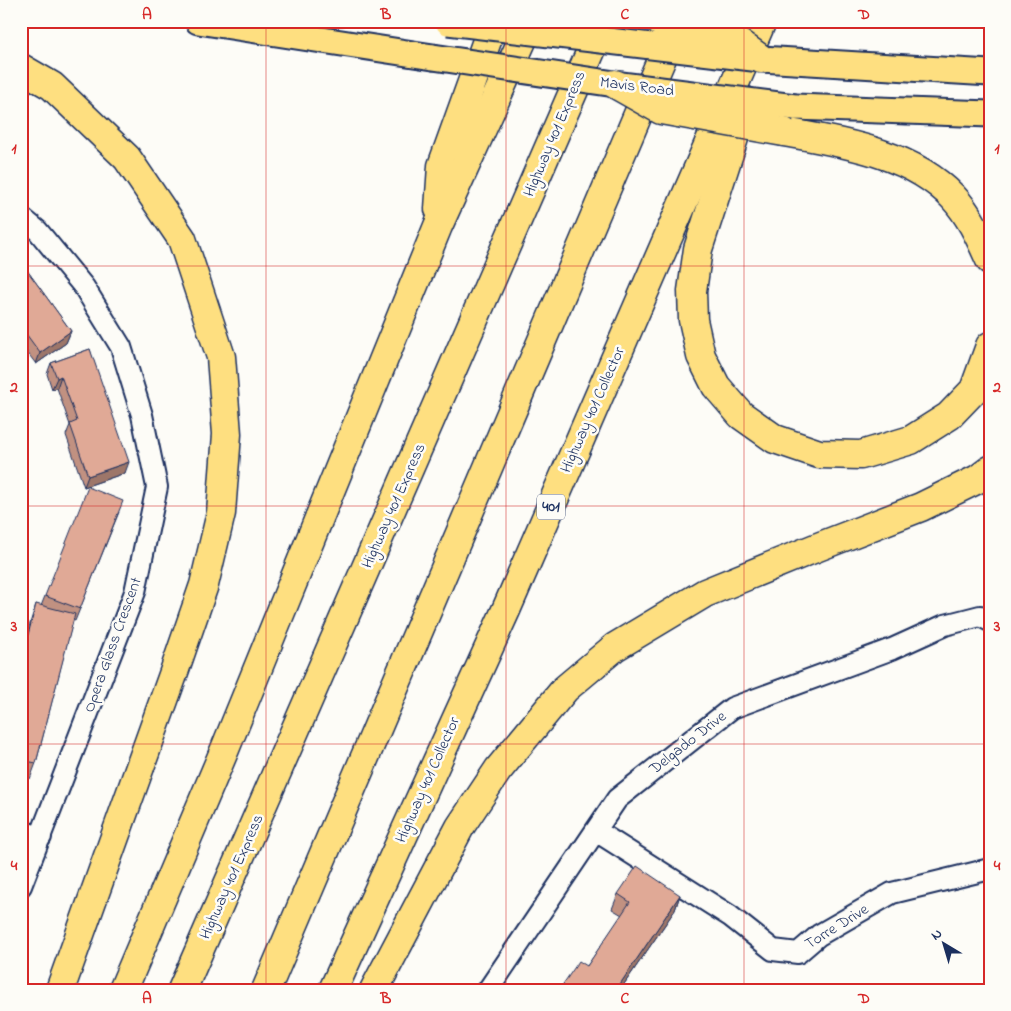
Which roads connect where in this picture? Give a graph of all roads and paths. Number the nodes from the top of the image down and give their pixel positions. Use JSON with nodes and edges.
{"nodes":[{"id":1,"x":198,"y":21,"type":"edge"},
{"id":2,"x":447,"y":21,"type":"edge"},
{"id":3,"x":494,"y":21,"type":"edge"},
{"id":4,"x":531,"y":21,"type":"edge"},
{"id":5,"x":604,"y":21,"type":"edge"},
{"id":6,"x":659,"y":21,"type":"edge"},
{"id":7,"x":677,"y":21,"type":"edge"},
{"id":8,"x":762,"y":21,"type":"edge"},
{"id":9,"x":773,"y":21,"type":"edge"},
{"id":10,"x":761,"y":59,"type":"junction"},
{"id":11,"x":21,"y":68,"type":"edge"},
{"id":12,"x":990,"y":73,"type":"edge"},
{"id":13,"x":615,"y":84,"type":"junction"},
{"id":14,"x":990,"y":114,"type":"edge"},
{"id":15,"x":21,"y":217,"type":"edge"},
{"id":16,"x":438,"y":226,"type":"junction"},
{"id":17,"x":990,"y":260,"type":"edge"},
{"id":18,"x":990,"y":346,"type":"edge"},
{"id":19,"x":990,"y":470,"type":"edge"},
{"id":20,"x":985,"y":618,"type":"edge"},
{"id":21,"x":21,"y":831,"type":"edge"},
{"id":22,"x":596,"y":831,"type":"junction"},
{"id":23,"x":41,"y":837,"type":"junction"},
{"id":24,"x":990,"y":869,"type":"edge"},
{"id":25,"x":21,"y":886,"type":"edge"},
{"id":26,"x":60,"y":990,"type":"edge"},
{"id":27,"x":123,"y":990,"type":"edge"},
{"id":28,"x":182,"y":990,"type":"edge"},
{"id":29,"x":266,"y":990,"type":"edge"},
{"id":30,"x":334,"y":990,"type":"edge"},
{"id":31,"x":374,"y":990,"type":"edge"},
{"id":32,"x":488,"y":990,"type":"edge"}],
"edges":[{"from":1,"to":13,"type":"main road","name":"Mavis Road","bridge":true},
{"from":2,"to":10,"type":"main road","bridge":true},
{"from":3,"to":16,"type":"highway"},
{"from":4,"to":16,"type":"highway"},
{"from":5,"to":28,"type":"highway","name":"Highway 401 Express"},
{"from":6,"to":10,"type":"highway","bridge":true},
{"from":7,"to":29,"type":"highway"},
{"from":8,"to":30,"type":"highway","name":"Highway 401 Collector","number":"401"},
{"from":9,"to":18,"type":"highway"},
{"from":10,"to":12,"type":"main road"},
{"from":11,"to":26,"type":"highway"},
{"from":13,"to":14,"type":"main road","name":"Mavis Road","bridge":true},
{"from":13,"to":17,"type":"highway","bridge":true},
{"from":15,"to":23,"type":"street","name":"Opera Glass Crescent"},
{"from":16,"to":27,"type":"highway"},
{"from":19,"to":31,"type":"highway"},
{"from":20,"to":22,"type":"street","name":"Delgado Drive"},
{"from":21,"to":23,"type":"street"},
{"from":22,"to":24,"type":"street","name":"Torre Drive"},
{"from":22,"to":32,"type":"street","name":"Delgado Drive"},
{"from":23,"to":25,"type":"street","name":"Opera Glass Crescent"}]}
